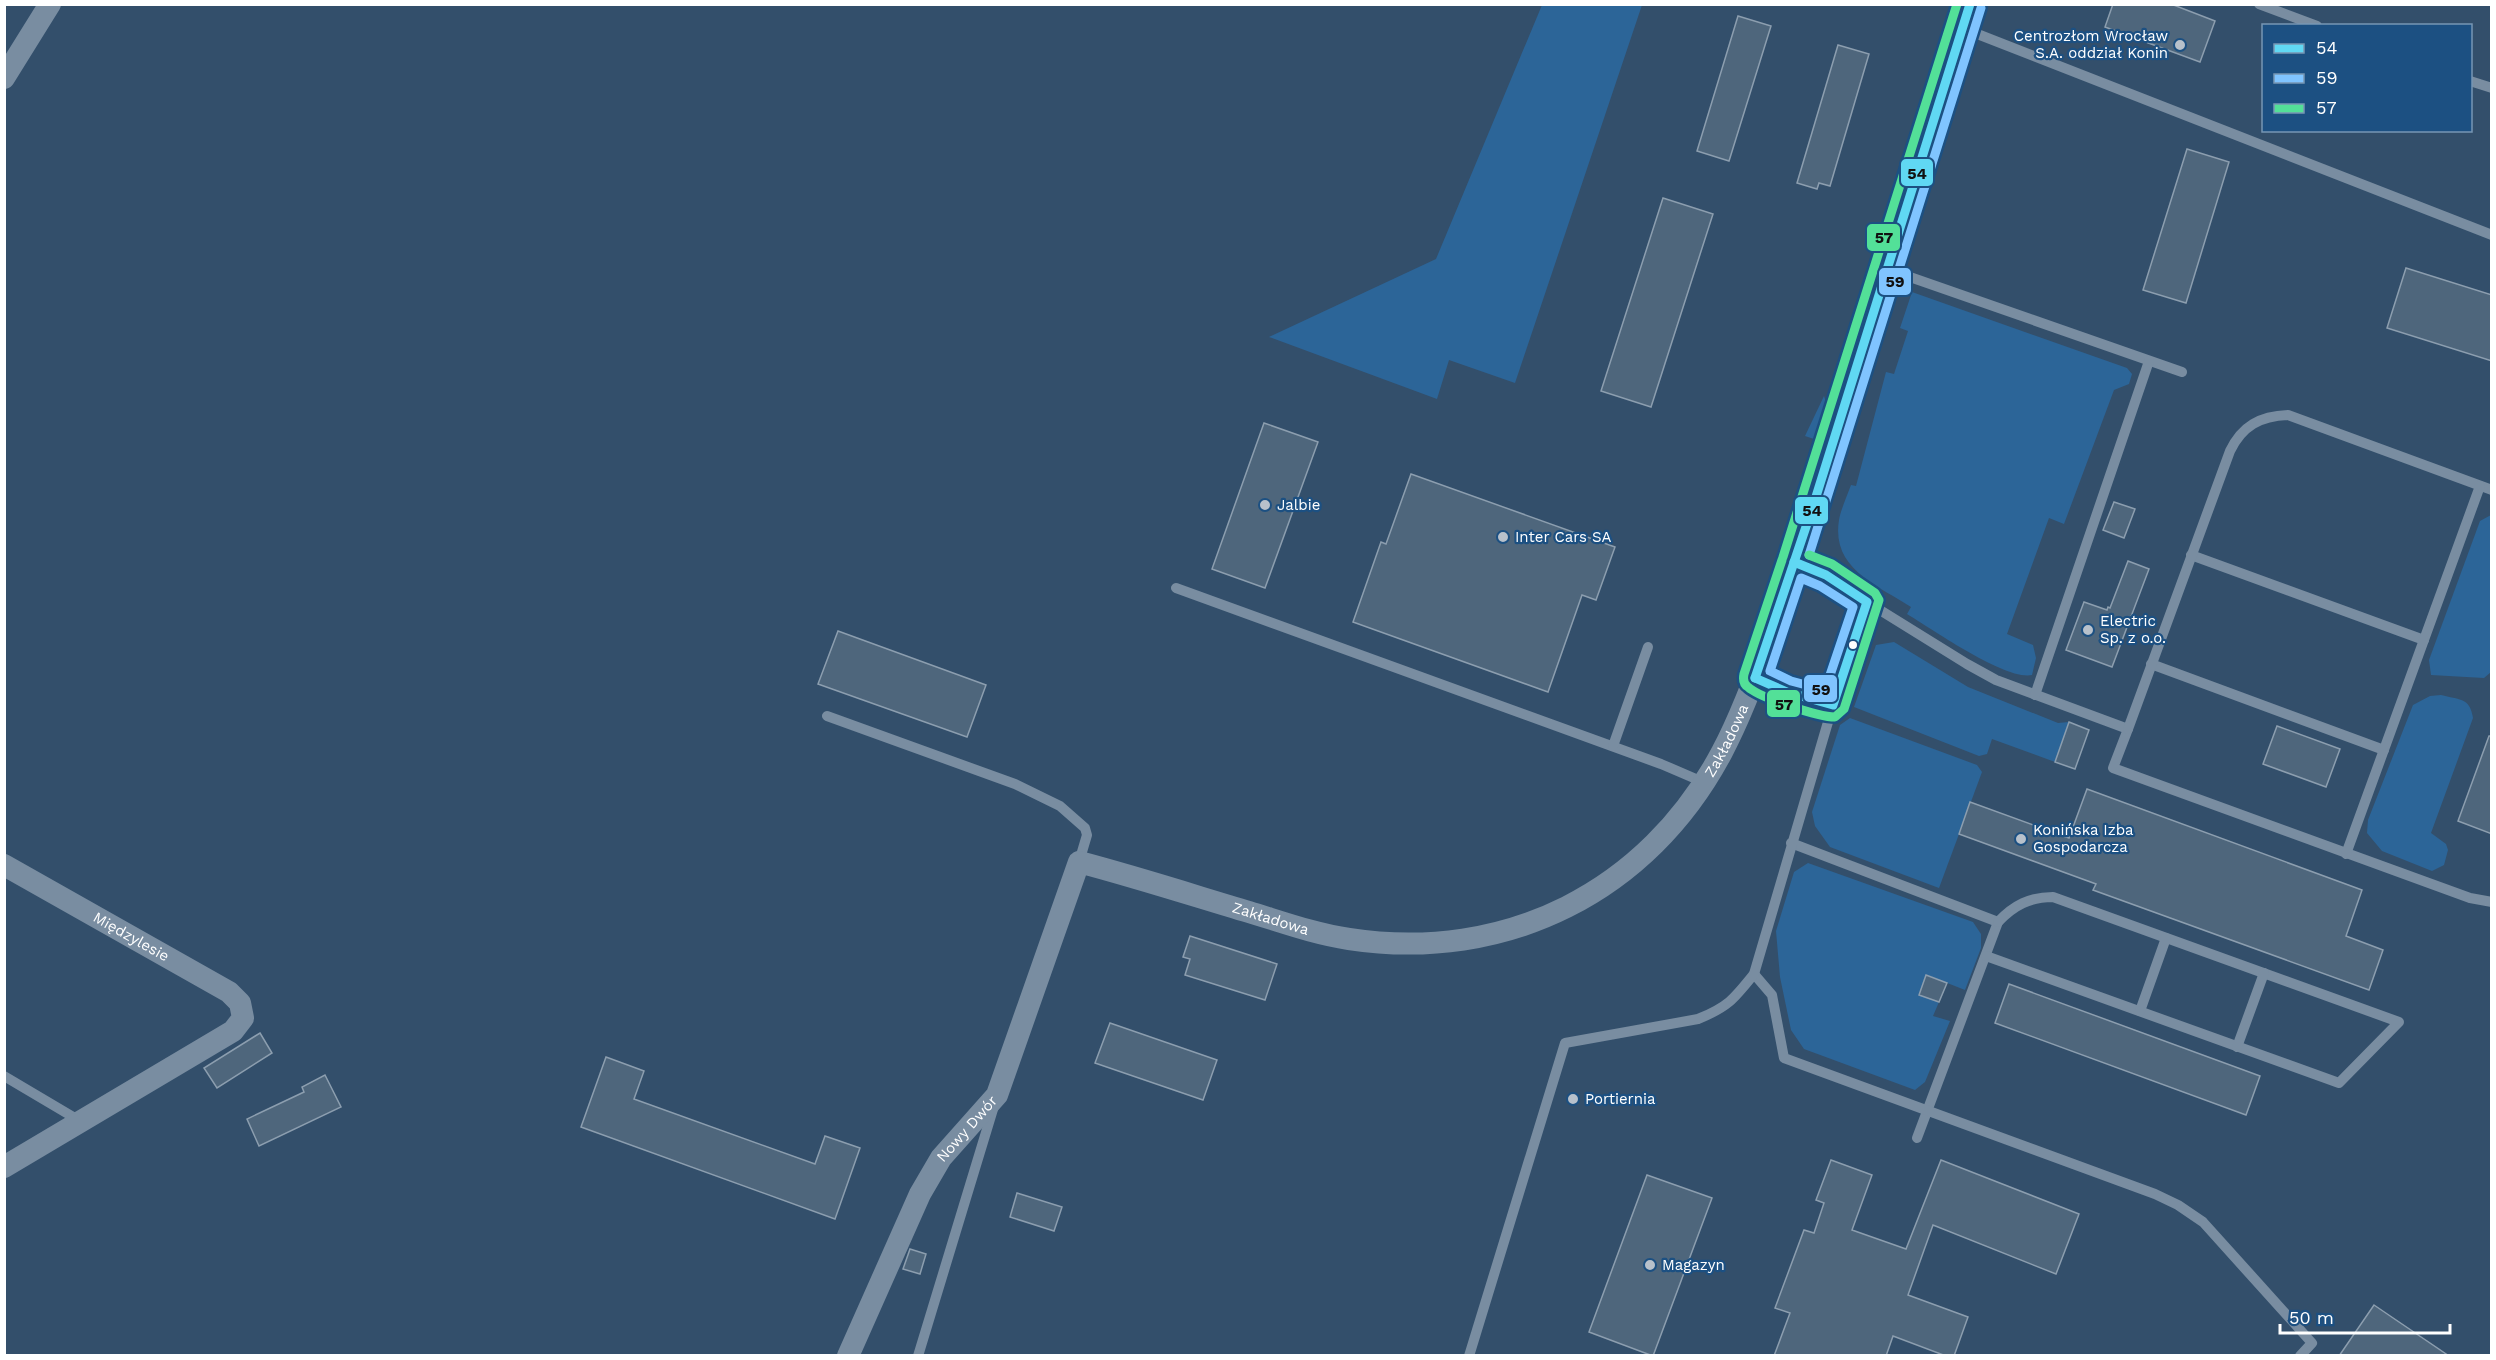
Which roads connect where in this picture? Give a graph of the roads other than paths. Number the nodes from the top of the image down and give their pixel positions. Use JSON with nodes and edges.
{"nodes":[{"id":1,"x":51,"y":4,"type":"edge"},
{"id":2,"x":1970,"y":4,"type":"edge"},
{"id":3,"x":2259,"y":4,"type":"edge"},
{"id":4,"x":2313,"y":24,"type":"edge"},
{"id":5,"x":1962,"y":28,"type":"junction"},
{"id":6,"x":4,"y":78,"type":"edge"},
{"id":7,"x":2472,"y":82,"type":"edge"},
{"id":8,"x":2492,"y":88,"type":"edge"},
{"id":9,"x":2492,"y":235,"type":"edge"},
{"id":10,"x":1887,"y":269,"type":"junction"},
{"id":11,"x":2149,"y":361,"type":"junction"},
{"id":12,"x":2182,"y":372,"type":"dead end"},
{"id":13,"x":2480,"y":486,"type":"junction"},
{"id":14,"x":2492,"y":490,"type":"edge"},
{"id":15,"x":2191,"y":555,"type":"junction"},
{"id":16,"x":1794,"y":562,"type":"junction"},
{"id":17,"x":1176,"y":588,"type":"dead end"},
{"id":18,"x":1867,"y":602,"type":"junction"},
{"id":19,"x":2424,"y":640,"type":"junction"},
{"id":20,"x":1648,"y":647,"type":"dead end"},
{"id":21,"x":2151,"y":664,"type":"junction"},
{"id":22,"x":1755,"y":678,"type":"junction"},
{"id":23,"x":2035,"y":695,"type":"junction"},
{"id":24,"x":1833,"y":705,"type":"junction"},
{"id":25,"x":827,"y":716,"type":"dead end"},
{"id":26,"x":2128,"y":729,"type":"junction"},
{"id":27,"x":1613,"y":746,"type":"junction"},
{"id":28,"x":2384,"y":750,"type":"junction"},
{"id":29,"x":1704,"y":783,"type":"junction"},
{"id":30,"x":1791,"y":843,"type":"junction"},
{"id":31,"x":2346,"y":854,"type":"junction"},
{"id":32,"x":1079,"y":862,"type":"junction"},
{"id":33,"x":4,"y":865,"type":"edge"},
{"id":34,"x":2492,"y":902,"type":"edge"},
{"id":35,"x":1998,"y":922,"type":"junction"},
{"id":36,"x":2166,"y":938,"type":"junction"},
{"id":37,"x":1986,"y":956,"type":"junction"},
{"id":38,"x":2264,"y":973,"type":"junction"},
{"id":39,"x":1754,"y":974,"type":"junction"},
{"id":40,"x":2140,"y":1011,"type":"junction"},
{"id":41,"x":2237,"y":1047,"type":"junction"},
{"id":42,"x":4,"y":1076,"type":"edge"},
{"id":43,"x":997,"y":1095,"type":"junction"},
{"id":44,"x":1927,"y":1110,"type":"junction"},
{"id":45,"x":80,"y":1121,"type":"junction"},
{"id":46,"x":1917,"y":1138,"type":"dead end"},
{"id":47,"x":4,"y":1167,"type":"edge"},
{"id":48,"x":848,"y":1356,"type":"edge"},
{"id":49,"x":918,"y":1356,"type":"edge"},
{"id":50,"x":1469,"y":1356,"type":"edge"},
{"id":51,"x":2300,"y":1356,"type":"edge"}],
"edges":[{"from":1,"to":6,"type":"street"},
{"from":2,"to":5,"type":"street","name":"Zakładowa"},
{"from":3,"to":4,"type":"lane"},
{"from":5,"to":9,"type":"lane"},
{"from":5,"to":10,"type":"street","name":"Zakładowa"},
{"from":7,"to":8,"type":"lane"},
{"from":10,"to":11,"type":"lane"},
{"from":10,"to":16,"type":"street","name":"Zakładowa"},
{"from":11,"to":12,"type":"lane"},
{"from":11,"to":23,"type":"lane"},
{"from":13,"to":14,"type":"lane"},
{"from":13,"to":15,"type":"lane"},
{"from":13,"to":19,"type":"lane"},
{"from":15,"to":19,"type":"lane"},
{"from":15,"to":21,"type":"lane"},
{"from":16,"to":18,"type":"lane"},
{"from":16,"to":22,"type":"street","name":"Zakładowa"},
{"from":17,"to":27,"type":"lane"},
{"from":18,"to":23,"type":"lane"},
{"from":18,"to":24,"type":"lane"},
{"from":19,"to":28,"type":"lane"},
{"from":20,"to":27,"type":"lane"},
{"from":21,"to":26,"type":"lane"},
{"from":21,"to":28,"type":"lane"},
{"from":22,"to":24,"type":"lane"},
{"from":22,"to":29,"type":"street","name":"Zakładowa"},
{"from":23,"to":26,"type":"lane"},
{"from":24,"to":30,"type":"lane"},
{"from":25,"to":32,"type":"lane"},
{"from":26,"to":31,"type":"lane"},
{"from":27,"to":29,"type":"lane"},
{"from":28,"to":31,"type":"lane"},
{"from":29,"to":32,"type":"street","name":"Zakładowa"},
{"from":30,"to":35,"type":"lane"},
{"from":30,"to":39,"type":"lane"},
{"from":31,"to":34,"type":"lane"},
{"from":32,"to":43,"type":"street","name":"Nowy Dwór"},
{"from":33,"to":45,"type":"street","name":"Międzylesie"},
{"from":35,"to":36,"type":"lane"},
{"from":35,"to":37,"type":"lane"},
{"from":36,"to":38,"type":"lane"},
{"from":36,"to":40,"type":"lane"},
{"from":37,"to":40,"type":"lane"},
{"from":37,"to":44,"type":"lane"},
{"from":38,"to":41,"type":"lane"},
{"from":38,"to":41,"type":"lane"},
{"from":39,"to":44,"type":"lane"},
{"from":39,"to":50,"type":"lane"},
{"from":40,"to":41,"type":"lane"},
{"from":42,"to":45,"type":"lane"},
{"from":43,"to":48,"type":"street","name":"Nowy Dwór"},
{"from":43,"to":49,"type":"lane"},
{"from":44,"to":46,"type":"lane"},
{"from":44,"to":51,"type":"lane"},
{"from":45,"to":47,"type":"street"}]}
